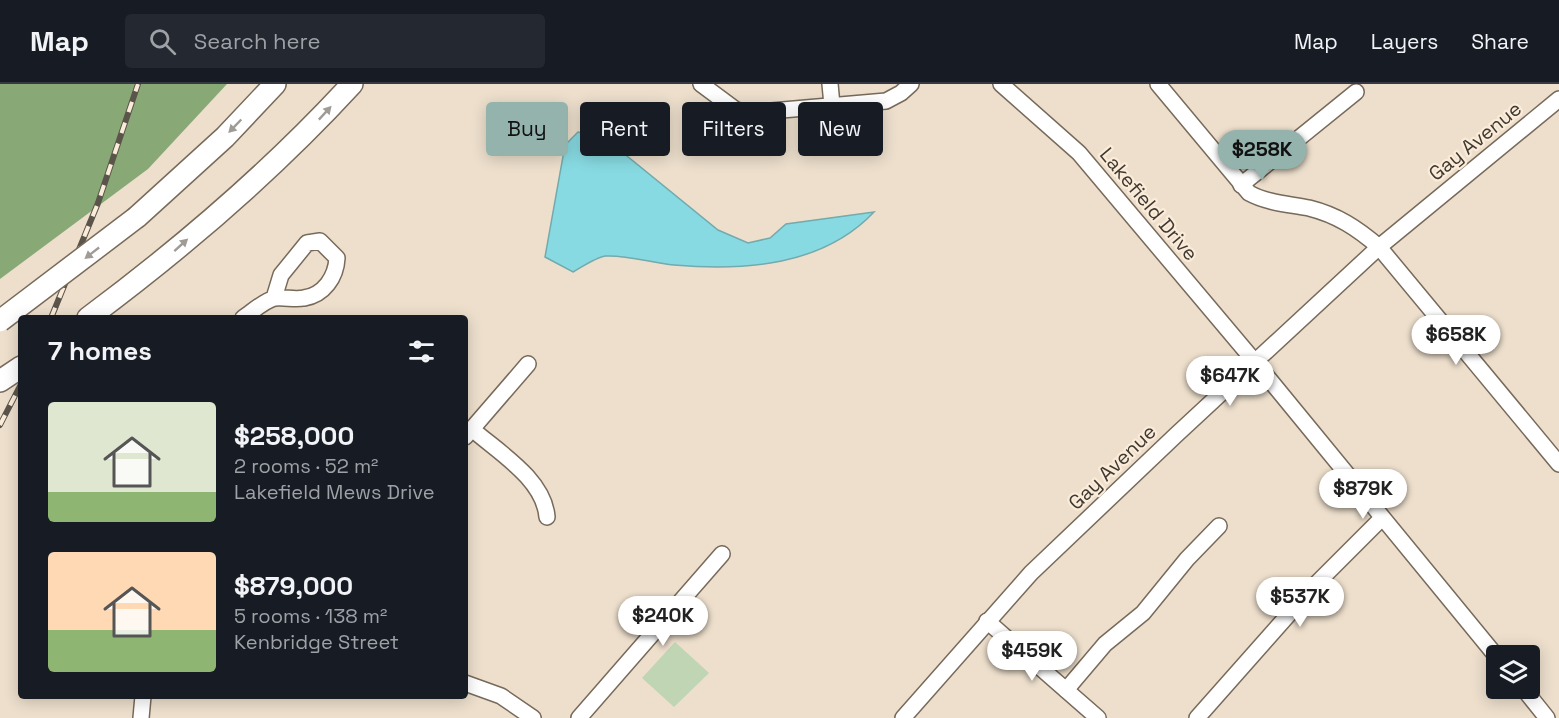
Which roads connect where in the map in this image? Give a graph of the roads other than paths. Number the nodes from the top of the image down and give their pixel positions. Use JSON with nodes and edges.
{"nodes":[{"id":1,"x":275,"y":84,"type":"edge"},
{"id":2,"x":352,"y":84,"type":"edge"},
{"id":3,"x":701,"y":84,"type":"edge"},
{"id":4,"x":830,"y":84,"type":"edge"},
{"id":5,"x":911,"y":84,"type":"edge"},
{"id":6,"x":1001,"y":84,"type":"edge"},
{"id":7,"x":1158,"y":84,"type":"edge"},
{"id":8,"x":1356,"y":92,"type":"dead end"},
{"id":9,"x":1559,"y":99,"type":"edge"},
{"id":10,"x":832,"y":102,"type":"edge"},
{"id":11,"x":872,"y":102,"type":"edge"},
{"id":12,"x":798,"y":108,"type":"edge"},
{"id":13,"x":1241,"y":185,"type":"junction"},
{"id":14,"x":1379,"y":247,"type":"junction"},
{"id":15,"x":273,"y":298,"type":"junction"},
{"id":16,"x":92,"y":315,"type":"edge"},
{"id":17,"x":248,"y":315,"type":"edge"},
{"id":18,"x":0,"y":321,"type":"edge"},
{"id":19,"x":1255,"y":362,"type":"junction"},
{"id":20,"x":528,"y":364,"type":"dead end"},
{"id":21,"x":18,"y":369,"type":"edge"},
{"id":22,"x":0,"y":381,"type":"edge"},
{"id":23,"x":468,"y":433,"type":"edge"},
{"id":24,"x":1559,"y":464,"type":"edge"},
{"id":25,"x":547,"y":517,"type":"dead end"},
{"id":26,"x":1382,"y":518,"type":"junction"},
{"id":27,"x":1219,"y":526,"type":"dead end"},
{"id":28,"x":722,"y":554,"type":"dead end"},
{"id":29,"x":987,"y":621,"type":"junction"},
{"id":30,"x":1487,"y":645,"type":"edge"},
{"id":31,"x":468,"y":684,"type":"edge"},
{"id":32,"x":1066,"y":690,"type":"junction"},
{"id":33,"x":143,"y":699,"type":"edge"},
{"id":34,"x":1532,"y":699,"type":"edge"},
{"id":35,"x":141,"y":718,"type":"edge"},
{"id":36,"x":533,"y":718,"type":"edge"},
{"id":37,"x":579,"y":718,"type":"edge"},
{"id":38,"x":903,"y":718,"type":"edge"},
{"id":39,"x":1098,"y":718,"type":"edge"},
{"id":40,"x":1197,"y":718,"type":"edge"},
{"id":41,"x":1547,"y":718,"type":"edge"}],
"edges":[{"from":1,"to":18,"type":"highway","one_way":true,"bridge":true},
{"from":16,"to":2,"type":"highway","one_way":true},
{"from":3,"to":12,"type":"street"},
{"from":4,"to":10,"type":"street"},
{"from":5,"to":11,"type":"street"},
{"from":6,"to":19,"type":"street","name":"Lakefield Drive"},
{"from":7,"to":13,"type":"street"},
{"from":8,"to":13,"type":"street"},
{"from":9,"to":14,"type":"street","name":"Gay Avenue"},
{"from":13,"to":14,"type":"street"},
{"from":14,"to":19,"type":"street","name":"Gay Avenue"},
{"from":14,"to":24,"type":"street"},
{"from":15,"to":15,"type":"street"},
{"from":15,"to":17,"type":"street"},
{"from":19,"to":26,"type":"street","name":"Lakefield Drive"},
{"from":19,"to":29,"type":"street","name":"Gay Avenue"},
{"from":20,"to":23,"type":"street"},
{"from":21,"to":22,"type":"highway"},
{"from":23,"to":25,"type":"street"},
{"from":26,"to":30,"type":"street","name":"Lakefield Drive"},
{"from":26,"to":40,"type":"street"},
{"from":27,"to":32,"type":"street"},
{"from":28,"to":37,"type":"street"},
{"from":29,"to":32,"type":"street"},
{"from":29,"to":38,"type":"street","name":"Gay Avenue"},
{"from":31,"to":36,"type":"street"},
{"from":32,"to":39,"type":"street"},
{"from":33,"to":35,"type":"street"},
{"from":34,"to":41,"type":"street"}]}
